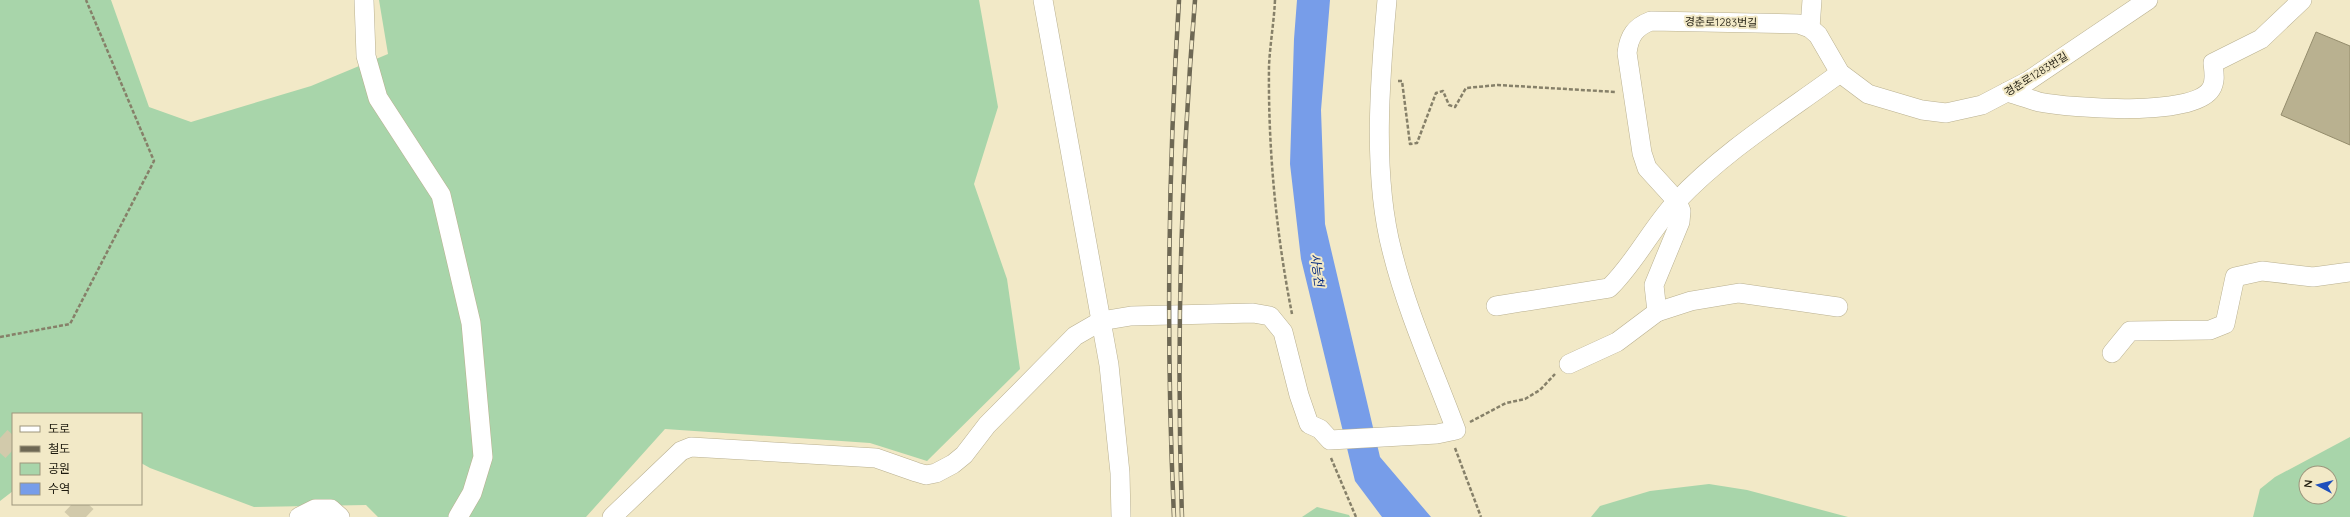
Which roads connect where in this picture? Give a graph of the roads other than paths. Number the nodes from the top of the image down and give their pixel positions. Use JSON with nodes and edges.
{"nodes":[{"id":1,"x":364,"y":0,"type":"edge"},
{"id":2,"x":1043,"y":0,"type":"edge"},
{"id":3,"x":1387,"y":0,"type":"edge"},
{"id":4,"x":1812,"y":0,"type":"edge"},
{"id":5,"x":2148,"y":0,"type":"edge"},
{"id":6,"x":2302,"y":0,"type":"edge"},
{"id":7,"x":1810,"y":28,"type":"junction"},
{"id":8,"x":1840,"y":73,"type":"junction"},
{"id":9,"x":2007,"y":92,"type":"junction"},
{"id":10,"x":1677,"y":201,"type":"junction"},
{"id":11,"x":2350,"y":272,"type":"edge"},
{"id":12,"x":1496,"y":306,"type":"dead end"},
{"id":13,"x":1838,"y":307,"type":"dead end"},
{"id":14,"x":1657,"y":312,"type":"junction"},
{"id":15,"x":1101,"y":321,"type":"junction"},
{"id":16,"x":2112,"y":353,"type":"dead end"},
{"id":17,"x":1569,"y":364,"type":"road end"},
{"id":18,"x":299,"y":517,"type":"edge"},
{"id":19,"x":340,"y":517,"type":"edge"},
{"id":20,"x":458,"y":517,"type":"edge"},
{"id":21,"x":612,"y":517,"type":"edge"},
{"id":22,"x":1121,"y":517,"type":"edge"}],
"edges":[{"from":1,"to":20,"type":"street"},
{"from":2,"to":15,"type":"street"},
{"from":3,"to":15,"type":"street"},
{"from":4,"to":7,"type":"street"},
{"from":5,"to":9,"type":"street","name":"경춘로1283번길"},
{"from":6,"to":9,"type":"street"},
{"from":7,"to":8,"type":"street","name":"경춘로1283번길"},
{"from":7,"to":10,"type":"street","name":"경춘로1283번길"},
{"from":8,"to":9,"type":"street","name":"경춘로1283번길"},
{"from":8,"to":10,"type":"street"},
{"from":10,"to":12,"type":"street"},
{"from":10,"to":14,"type":"street"},
{"from":11,"to":16,"type":"street"},
{"from":13,"to":14,"type":"street"},
{"from":14,"to":17,"type":"street"},
{"from":15,"to":21,"type":"street"},
{"from":15,"to":22,"type":"street"},
{"from":18,"to":19,"type":"street"}]}
